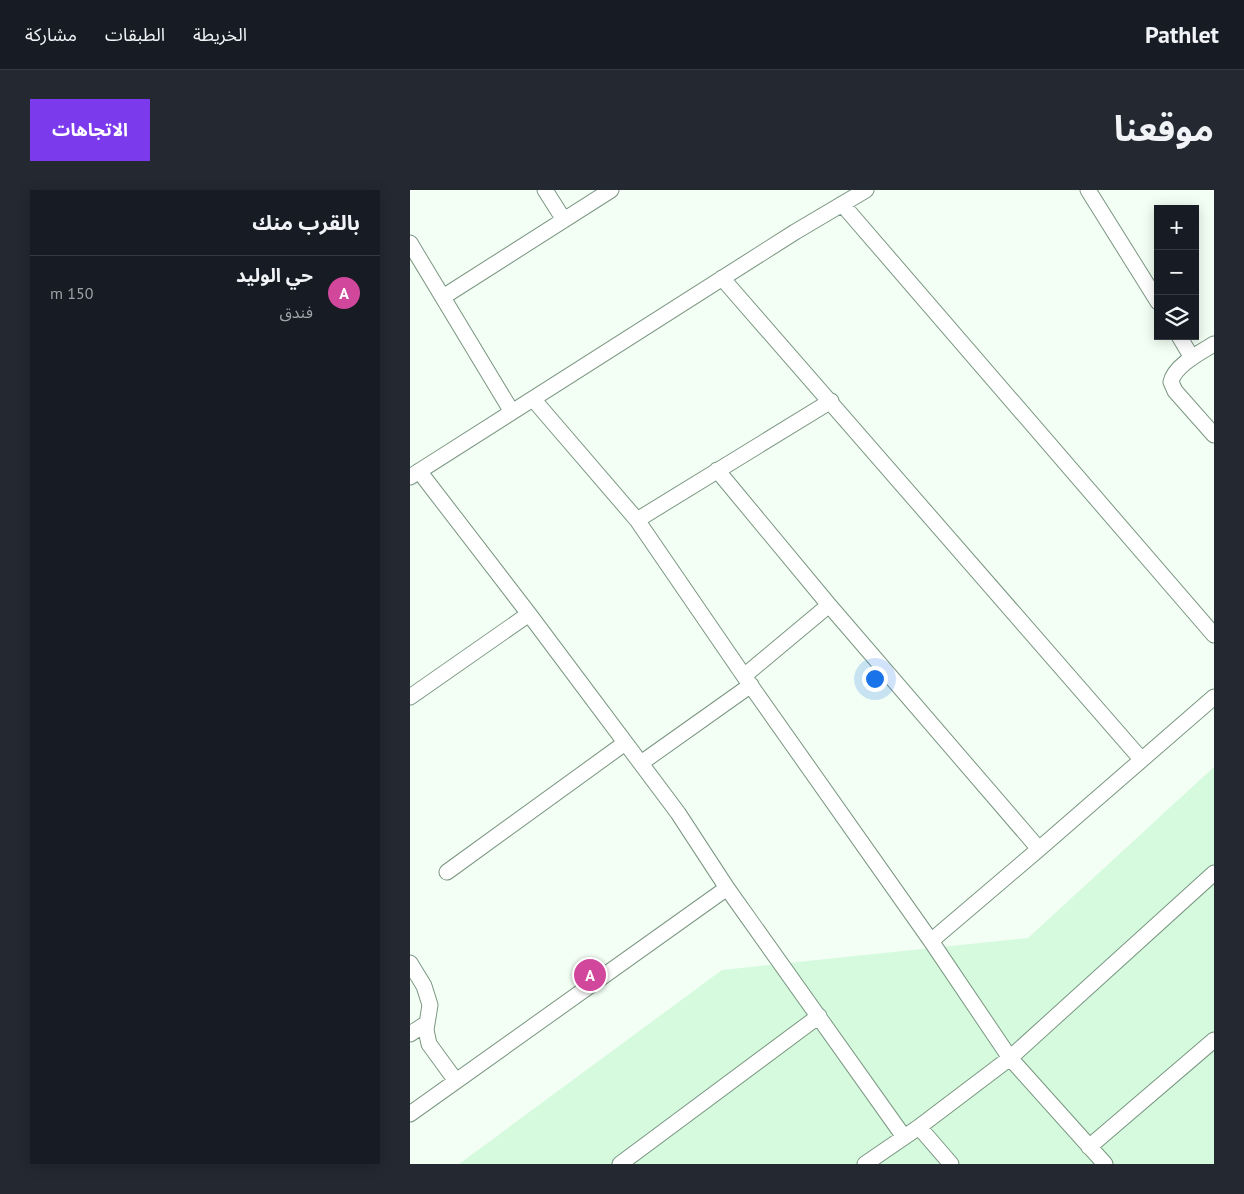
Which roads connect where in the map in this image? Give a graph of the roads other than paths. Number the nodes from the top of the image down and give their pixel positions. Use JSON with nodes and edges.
{"nodes":[{"id":1,"x":546,"y":190,"type":"edge"},
{"id":2,"x":611,"y":190,"type":"edge"},
{"id":3,"x":1088,"y":190,"type":"edge"},
{"id":4,"x":863,"y":191,"type":"edge"},
{"id":5,"x":842,"y":204,"type":"junction"},
{"id":6,"x":564,"y":220,"type":"junction"},
{"id":7,"x":410,"y":242,"type":"edge"},
{"id":8,"x":722,"y":278,"type":"junction"},
{"id":9,"x":1154,"y":296,"type":"edge"},
{"id":10,"x":443,"y":297,"type":"junction"},
{"id":11,"x":1181,"y":340,"type":"edge"},
{"id":12,"x":1214,"y":344,"type":"edge"},
{"id":13,"x":1192,"y":358,"type":"junction"},
{"id":14,"x":533,"y":399,"type":"junction"},
{"id":15,"x":831,"y":401,"type":"junction"},
{"id":16,"x":512,"y":412,"type":"junction"},
{"id":17,"x":1214,"y":435,"type":"edge"},
{"id":18,"x":717,"y":470,"type":"junction"},
{"id":19,"x":415,"y":474,"type":"edge"},
{"id":20,"x":637,"y":520,"type":"junction"},
{"id":21,"x":829,"y":605,"type":"junction"},
{"id":22,"x":530,"y":614,"type":"junction"},
{"id":23,"x":1214,"y":635,"type":"edge"},
{"id":24,"x":748,"y":680,"type":"junction"},
{"id":25,"x":1214,"y":696,"type":"edge"},
{"id":26,"x":410,"y":697,"type":"edge"},
{"id":27,"x":625,"y":742,"type":"junction"},
{"id":28,"x":1141,"y":759,"type":"junction"},
{"id":29,"x":641,"y":763,"type":"junction"},
{"id":30,"x":1039,"y":849,"type":"junction"},
{"id":31,"x":447,"y":872,"type":"dead end"},
{"id":32,"x":1214,"y":873,"type":"edge"},
{"id":33,"x":727,"y":888,"type":"junction"},
{"id":34,"x":931,"y":941,"type":"junction"},
{"id":35,"x":410,"y":962,"type":"edge"},
{"id":36,"x":818,"y":1016,"type":"junction"},
{"id":37,"x":427,"y":1023,"type":"junction"},
{"id":38,"x":410,"y":1034,"type":"edge"},
{"id":39,"x":1214,"y":1040,"type":"edge"},
{"id":40,"x":1010,"y":1058,"type":"junction"},
{"id":41,"x":456,"y":1081,"type":"junction"},
{"id":42,"x":410,"y":1114,"type":"edge"},
{"id":43,"x":919,"y":1127,"type":"junction"},
{"id":44,"x":904,"y":1137,"type":"junction"},
{"id":45,"x":1089,"y":1147,"type":"junction"},
{"id":46,"x":620,"y":1164,"type":"edge"},
{"id":47,"x":865,"y":1164,"type":"edge"},
{"id":48,"x":951,"y":1164,"type":"edge"},
{"id":49,"x":1105,"y":1164,"type":"edge"}],
"edges":[{"from":1,"to":6,"type":"street"},
{"from":2,"to":6,"type":"street"},
{"from":3,"to":9,"type":"street"},
{"from":4,"to":5,"type":"street"},
{"from":5,"to":8,"type":"street"},
{"from":5,"to":23,"type":"street"},
{"from":6,"to":10,"type":"street"},
{"from":7,"to":10,"type":"street"},
{"from":8,"to":14,"type":"street"},
{"from":8,"to":15,"type":"street"},
{"from":10,"to":16,"type":"street"},
{"from":11,"to":13,"type":"street"},
{"from":12,"to":13,"type":"street"},
{"from":13,"to":17,"type":"street"},
{"from":14,"to":16,"type":"street"},
{"from":14,"to":20,"type":"street"},
{"from":15,"to":18,"type":"street"},
{"from":15,"to":28,"type":"street"},
{"from":16,"to":19,"type":"street"},
{"from":18,"to":20,"type":"street"},
{"from":18,"to":21,"type":"street"},
{"from":19,"to":22,"type":"street"},
{"from":20,"to":24,"type":"street"},
{"from":21,"to":24,"type":"street"},
{"from":21,"to":30,"type":"street"},
{"from":22,"to":26,"type":"street"},
{"from":22,"to":27,"type":"street"},
{"from":24,"to":29,"type":"street"},
{"from":24,"to":34,"type":"street"},
{"from":25,"to":28,"type":"street"},
{"from":27,"to":29,"type":"street"},
{"from":27,"to":31,"type":"street"},
{"from":28,"to":30,"type":"street"},
{"from":29,"to":33,"type":"street"},
{"from":30,"to":34,"type":"street"},
{"from":32,"to":40,"type":"street"},
{"from":33,"to":36,"type":"street"},
{"from":33,"to":41,"type":"street"},
{"from":34,"to":40,"type":"street"},
{"from":35,"to":37,"type":"street"},
{"from":36,"to":44,"type":"street"},
{"from":36,"to":46,"type":"street"},
{"from":37,"to":38,"type":"street"},
{"from":37,"to":41,"type":"street"},
{"from":39,"to":45,"type":"street"},
{"from":40,"to":43,"type":"street"},
{"from":40,"to":45,"type":"street"},
{"from":41,"to":42,"type":"street"},
{"from":43,"to":44,"type":"street"},
{"from":43,"to":48,"type":"street"},
{"from":44,"to":47,"type":"street"},
{"from":45,"to":49,"type":"street"}]}
